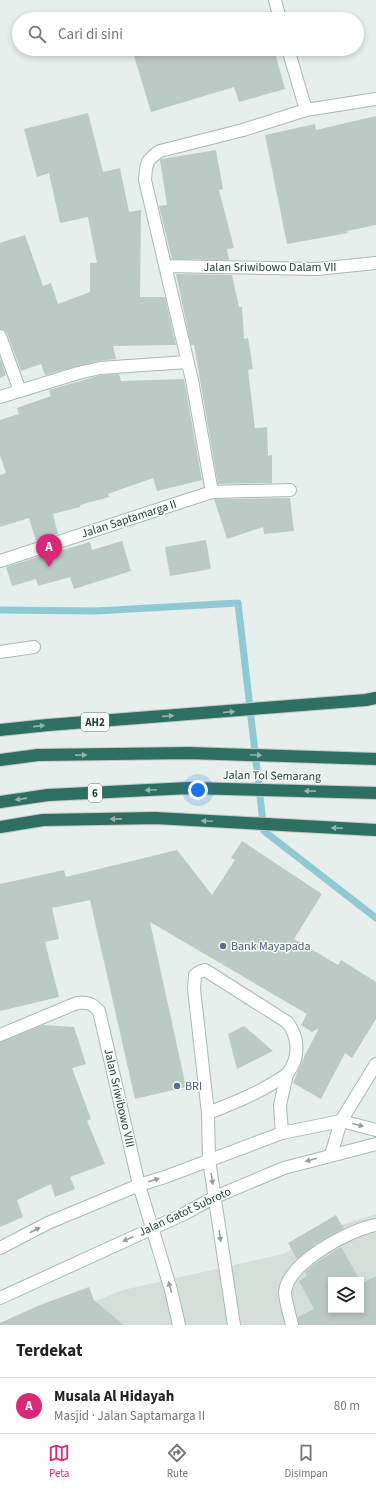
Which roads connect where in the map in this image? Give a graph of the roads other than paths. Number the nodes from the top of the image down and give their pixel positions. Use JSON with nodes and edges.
{"nodes":[{"id":1,"x":275,"y":0,"type":"edge"},
{"id":2,"x":278,"y":12,"type":"edge"},
{"id":3,"x":290,"y":56,"type":"edge"},
{"id":4,"x":376,"y":99,"type":"edge"},
{"id":5,"x":306,"y":110,"type":"junction"},
{"id":6,"x":376,"y":263,"type":"edge"},
{"id":7,"x":165,"y":266,"type":"junction"},
{"id":8,"x":0,"y":336,"type":"edge"},
{"id":9,"x":187,"y":362,"type":"junction"},
{"id":10,"x":20,"y":391,"type":"junction"},
{"id":11,"x":0,"y":397,"type":"edge"},
{"id":12,"x":290,"y":490,"type":"dead end"},
{"id":13,"x":212,"y":492,"type":"junction"},
{"id":14,"x":0,"y":561,"type":"edge"},
{"id":15,"x":34,"y":647,"type":"dead end"},
{"id":16,"x":0,"y":652,"type":"edge"},
{"id":17,"x":371,"y":699,"type":"edge"},
{"id":18,"x":0,"y":730,"type":"edge"},
{"id":19,"x":376,"y":759,"type":"edge"},
{"id":20,"x":0,"y":760,"type":"edge"},
{"id":21,"x":376,"y":793,"type":"edge"},
{"id":22,"x":0,"y":802,"type":"edge"},
{"id":23,"x":0,"y":827,"type":"edge"},
{"id":24,"x":376,"y":830,"type":"edge"},
{"id":25,"x":0,"y":1035,"type":"edge"},
{"id":26,"x":376,"y":1064,"type":"edge"},
{"id":27,"x":287,"y":1074,"type":"junction"},
{"id":28,"x":208,"y":1113,"type":"junction"},
{"id":29,"x":341,"y":1120,"type":"junction"},
{"id":30,"x":376,"y":1130,"type":"edge"},
{"id":31,"x":282,"y":1133,"type":"junction"},
{"id":32,"x":376,"y":1144,"type":"edge"},
{"id":33,"x":331,"y":1155,"type":"junction"},
{"id":34,"x":209,"y":1160,"type":"junction"},
{"id":35,"x":139,"y":1185,"type":"junction"},
{"id":36,"x":215,"y":1197,"type":"junction"},
{"id":37,"x":376,"y":1225,"type":"edge"},
{"id":38,"x":152,"y":1229,"type":"junction"},
{"id":39,"x":0,"y":1248,"type":"edge"},
{"id":40,"x":0,"y":1298,"type":"edge"},
{"id":41,"x":179,"y":1325,"type":"edge"},
{"id":42,"x":234,"y":1325,"type":"edge"},
{"id":43,"x":292,"y":1325,"type":"edge"}],
"edges":[{"from":1,"to":2,"type":"street"},
{"from":3,"to":5,"type":"street"},
{"from":4,"to":5,"type":"street"},
{"from":5,"to":7,"type":"street"},
{"from":6,"to":7,"type":"street","name":"Jalan Sriwibowo Dalam VII"},
{"from":7,"to":9,"type":"street"},
{"from":8,"to":10,"type":"street"},
{"from":9,"to":10,"type":"street"},
{"from":9,"to":13,"type":"street"},
{"from":10,"to":11,"type":"street"},
{"from":12,"to":13,"type":"street","name":"Jalan Saptamarga II"},
{"from":13,"to":14,"type":"street","name":"Jalan Saptamarga II"},
{"from":15,"to":16,"type":"street"},
{"from":18,"to":17,"type":"highway","number":"AH2","one_way":true},
{"from":20,"to":19,"type":"highway","name":"Jalan Tol Semarang","one_way":true},
{"from":21,"to":22,"type":"highway","name":"Jalan Tol Semarang","number":"6","one_way":true},
{"from":24,"to":23,"type":"highway","one_way":true},
{"from":25,"to":35,"type":"street","name":"Jalan Sriwibowo VIII"},
{"from":26,"to":29,"type":"street"},
{"from":27,"to":28,"type":"street"},
{"from":27,"to":28,"type":"street"},
{"from":27,"to":31,"type":"street"},
{"from":28,"to":34,"type":"street"},
{"from":29,"to":30,"type":"street","one_way":true},
{"from":29,"to":31,"type":"street"},
{"from":29,"to":33,"type":"street"},
{"from":31,"to":34,"type":"street"},
{"from":32,"to":33,"type":"street","name":"Jalan Gatot Subroto"},
{"from":33,"to":36,"type":"street","name":"Jalan Gatot Subroto","one_way":true},
{"from":35,"to":34,"type":"street","one_way":true},
{"from":34,"to":36,"type":"street","one_way":true},
{"from":35,"to":38,"type":"street","name":"Jalan Sriwibowo VIII"},
{"from":39,"to":35,"type":"street","one_way":true},
{"from":36,"to":38,"type":"street","name":"Jalan Gatot Subroto"},
{"from":36,"to":42,"type":"street","one_way":true},
{"from":37,"to":43,"type":"street"},
{"from":38,"to":40,"type":"street","name":"Jalan Gatot Subroto","one_way":true},
{"from":41,"to":38,"type":"street","name":"Jalan Sriwibowo VIII","one_way":true}]}
